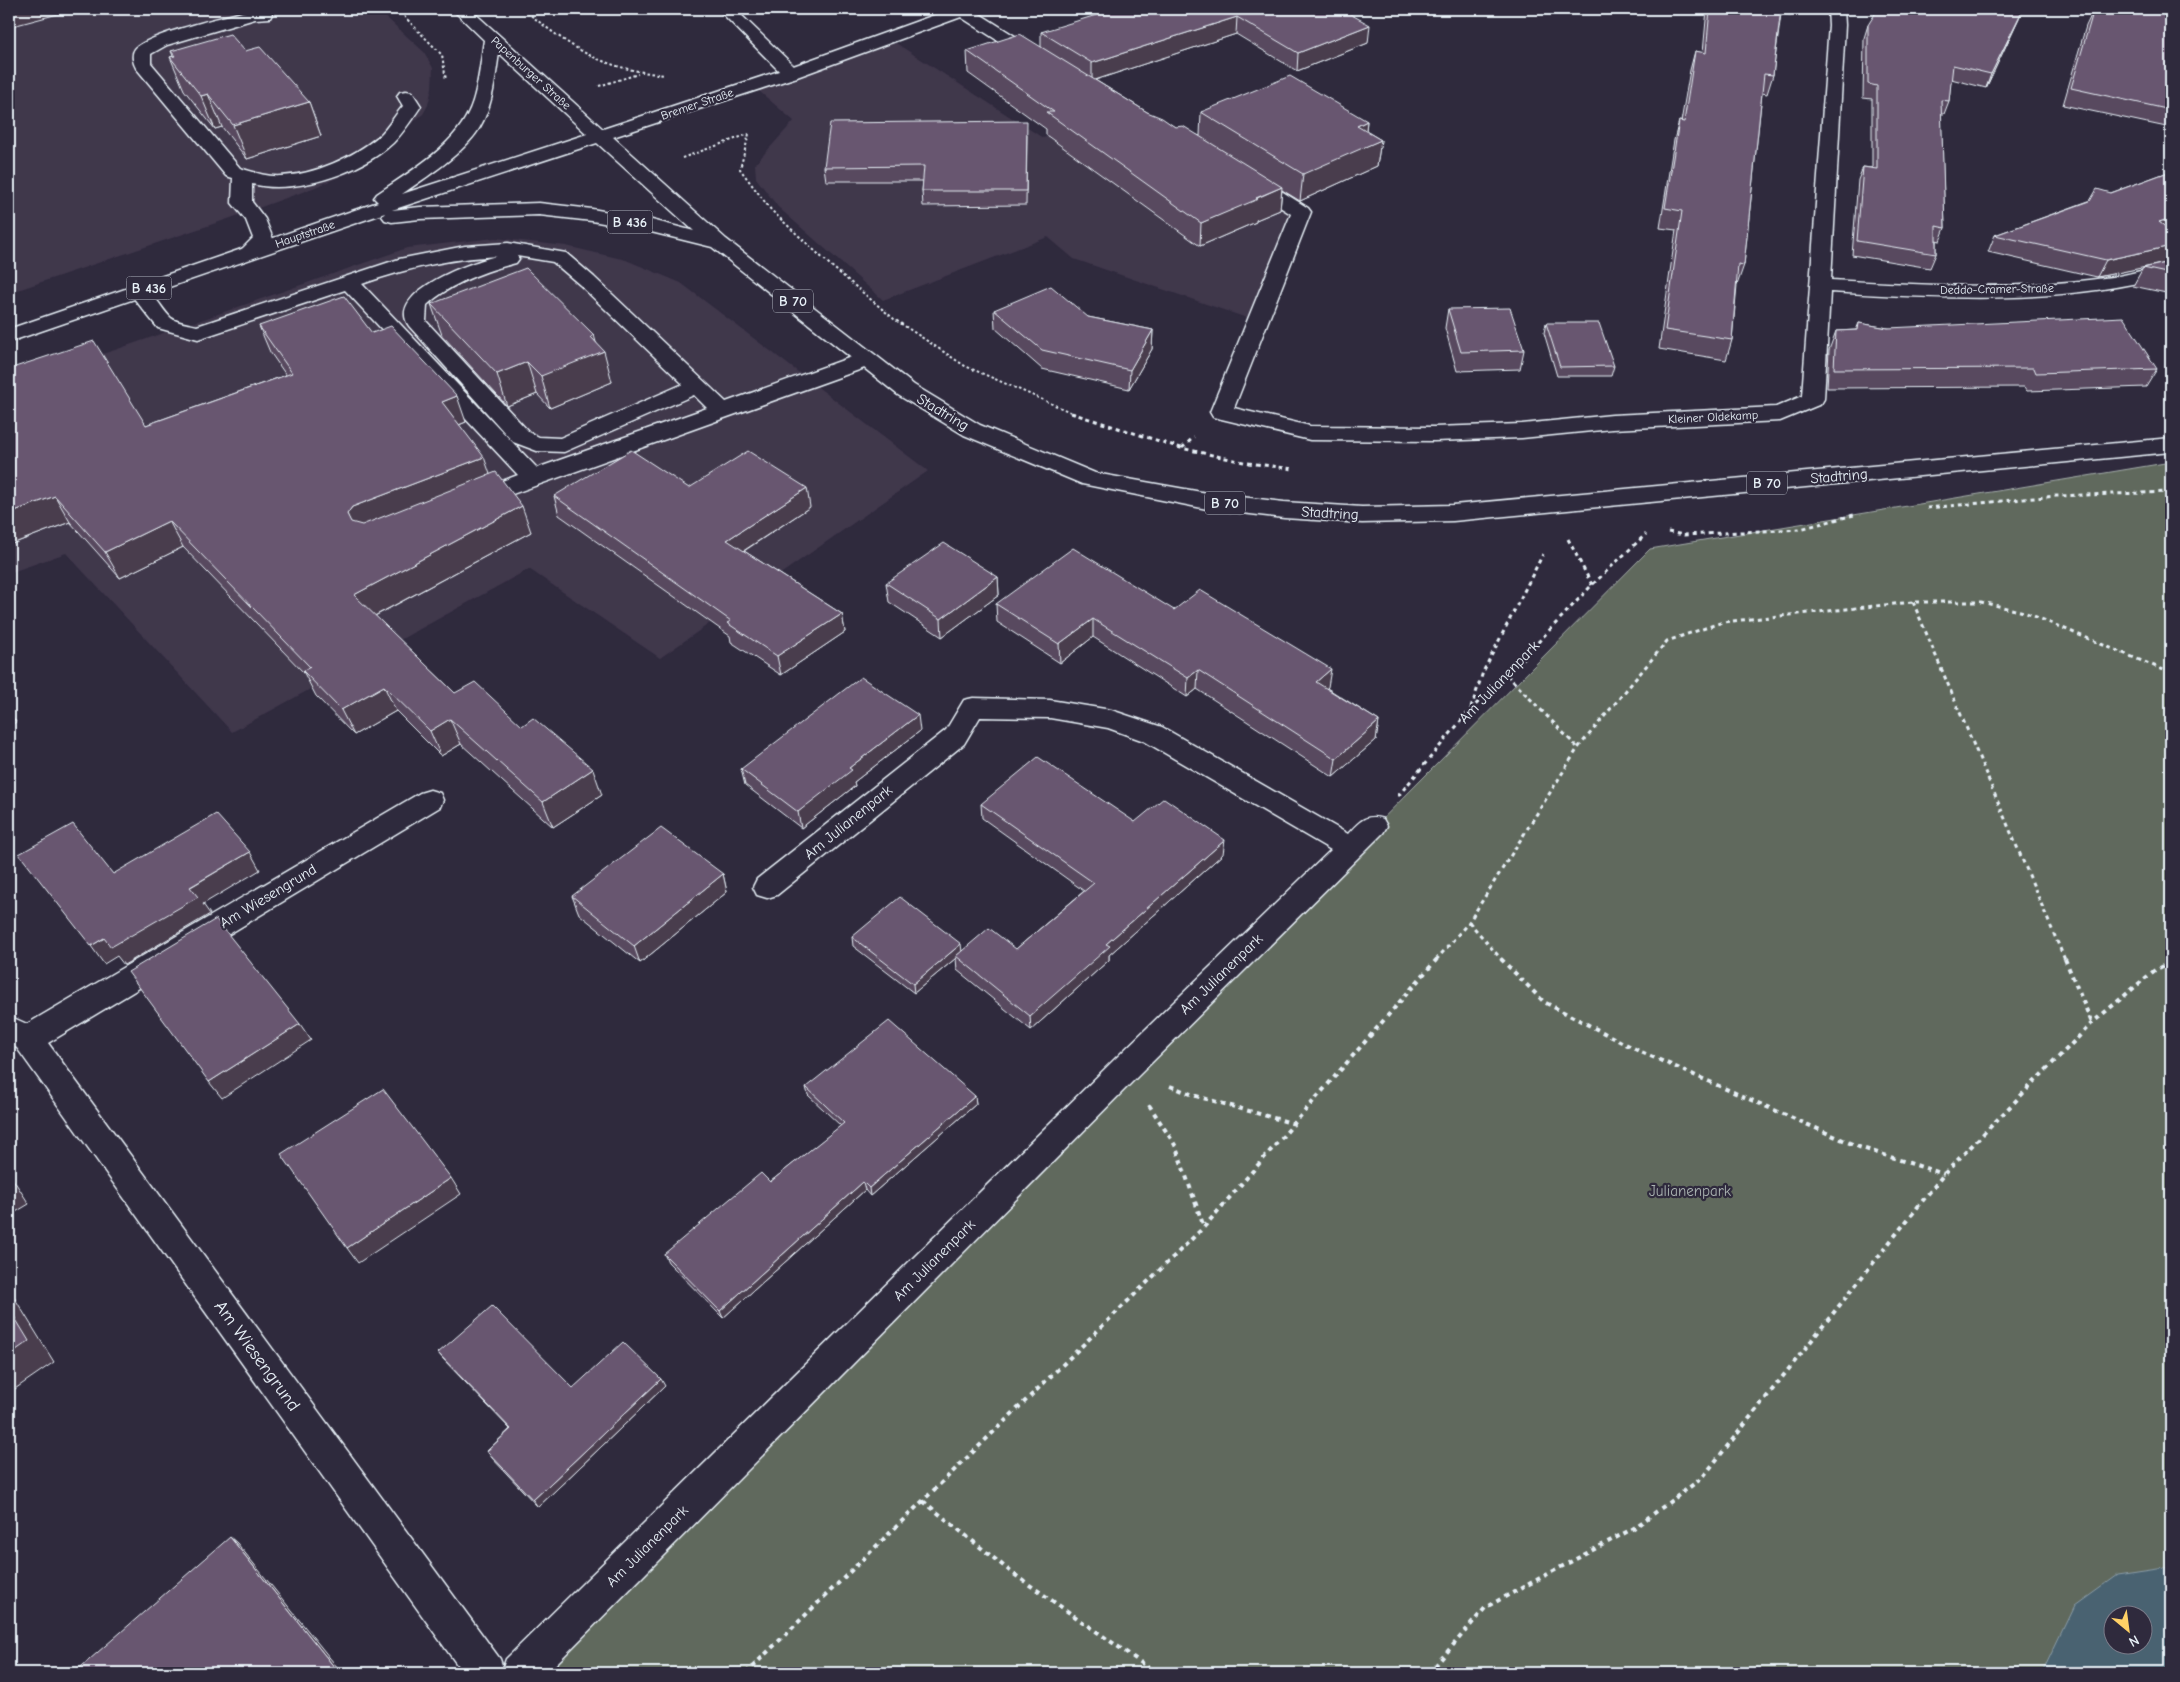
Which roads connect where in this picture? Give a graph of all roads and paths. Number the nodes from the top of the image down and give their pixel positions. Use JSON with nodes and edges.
{"nodes":[{"id":1,"x":397,"y":9,"type":"edge"},
{"id":2,"x":460,"y":9,"type":"edge"},
{"id":3,"x":523,"y":9,"type":"edge"},
{"id":4,"x":726,"y":9,"type":"edge"},
{"id":5,"x":1836,"y":9,"type":"edge"},
{"id":6,"x":964,"y":10,"type":"edge"},
{"id":7,"x":264,"y":14,"type":"dead end"},
{"id":8,"x":493,"y":39,"type":"junction"},
{"id":9,"x":1053,"y":67,"type":"edge"},
{"id":10,"x":791,"y":73,"type":"junction"},
{"id":11,"x":665,"y":75,"type":"dead end"},
{"id":12,"x":447,"y":87,"type":"dead end"},
{"id":13,"x":406,"y":96,"type":"dead end"},
{"id":14,"x":749,"y":134,"type":"dead end"},
{"id":15,"x":602,"y":136,"type":"junction"},
{"id":16,"x":1237,"y":172,"type":"edge"},
{"id":17,"x":244,"y":175,"type":"junction"},
{"id":18,"x":342,"y":221,"type":"junction"},
{"id":19,"x":719,"y":243,"type":"junction"},
{"id":20,"x":247,"y":254,"type":"junction"},
{"id":21,"x":551,"y":256,"type":"junction"},
{"id":22,"x":2171,"y":269,"type":"edge"},
{"id":23,"x":350,"y":282,"type":"junction"},
{"id":24,"x":1820,"y":285,"type":"junction"},
{"id":25,"x":138,"y":292,"type":"junction"},
{"id":26,"x":9,"y":336,"type":"edge"},
{"id":27,"x":865,"y":360,"type":"junction"},
{"id":28,"x":697,"y":386,"type":"junction"},
{"id":29,"x":722,"y":410,"type":"junction"},
{"id":30,"x":2171,"y":445,"type":"edge"},
{"id":31,"x":1181,"y":448,"type":"dead end"},
{"id":32,"x":532,"y":477,"type":"junction"},
{"id":33,"x":2171,"y":492,"type":"edge"},
{"id":34,"x":1921,"y":508,"type":"dead end"},
{"id":35,"x":452,"y":509,"type":"edge"},
{"id":36,"x":1857,"y":514,"type":"dead end"},
{"id":37,"x":1650,"y":529,"type":"dead end"},
{"id":38,"x":1667,"y":532,"type":"dead end"},
{"id":39,"x":1567,"y":537,"type":"dead end"},
{"id":40,"x":1543,"y":554,"type":"dead end"},
{"id":41,"x":1592,"y":585,"type":"junction"},
{"id":42,"x":1913,"y":602,"type":"junction"},
{"id":43,"x":2171,"y":673,"type":"edge"},
{"id":44,"x":1507,"y":675,"type":"junction"},
{"id":45,"x":1471,"y":709,"type":"junction"},
{"id":46,"x":1578,"y":748,"type":"junction"},
{"id":47,"x":430,"y":800,"type":"dead end"},
{"id":48,"x":1373,"y":826,"type":"joint"},
{"id":49,"x":1350,"y":848,"type":"junction"},
{"id":50,"x":767,"y":887,"type":"dead end"},
{"id":51,"x":1469,"y":922,"type":"junction"},
{"id":52,"x":2171,"y":962,"type":"edge"},
{"id":53,"x":2092,"y":1023,"type":"junction"},
{"id":54,"x":18,"y":1034,"type":"edge"},
{"id":55,"x":1126,"y":1068,"type":"junction"},
{"id":56,"x":1295,"y":1124,"type":"junction"},
{"id":57,"x":1944,"y":1174,"type":"junction"},
{"id":58,"x":1204,"y":1227,"type":"junction"},
{"id":59,"x":922,"y":1501,"type":"junction"},
{"id":60,"x":486,"y":1673,"type":"edge"},
{"id":61,"x":520,"y":1673,"type":"edge"},
{"id":62,"x":746,"y":1673,"type":"edge"},
{"id":63,"x":1156,"y":1673,"type":"edge"},
{"id":64,"x":1429,"y":1673,"type":"edge"}],
"edges":[{"from":1,"to":12,"type":"path"},
{"from":2,"to":8,"type":"main road","name":"Papenburger Straße","number":"B 70"},
{"from":3,"to":11,"type":"path"},
{"from":4,"to":10,"type":"main road"},
{"from":5,"to":24,"type":"main road","name":"Kleiner Oldekamp"},
{"from":6,"to":9,"type":"main road"},
{"from":6,"to":10,"type":"main road","name":"Bremer Straße"},
{"from":7,"to":17,"type":"main road"},
{"from":8,"to":15,"type":"main road","name":"Papenburger Straße","number":"B 70"},
{"from":8,"to":18,"type":"main road"},
{"from":10,"to":15,"type":"main road","name":"Bremer Straße"},
{"from":13,"to":17,"type":"main road"},
{"from":14,"to":31,"type":"path"},
{"from":15,"to":18,"type":"main road","name":"Hauptstraße","number":"B 436"},
{"from":15,"to":19,"type":"main road","name":"Stadtring","number":"B 70"},
{"from":16,"to":24,"type":"main road","name":"Kleiner Oldekamp"},
{"from":17,"to":20,"type":"main road"},
{"from":18,"to":19,"type":"main road","number":"B 436"},
{"from":18,"to":20,"type":"main road","name":"Hauptstraße","number":"B 436"},
{"from":19,"to":27,"type":"main road","name":"Stadtring","number":"B 70"},
{"from":20,"to":25,"type":"main road","name":"Hauptstraße","number":"B 436"},
{"from":21,"to":23,"type":"main road"},
{"from":21,"to":28,"type":"main road"},
{"from":21,"to":28,"type":"main road"},
{"from":22,"to":24,"type":"main road","name":"Deddo-Cramer-Straße"},
{"from":23,"to":25,"type":"main road"},
{"from":23,"to":32,"type":"main road"},
{"from":25,"to":26,"type":"main road","name":"Hauptstraße","number":"B 436"},
{"from":27,"to":29,"type":"main road"},
{"from":27,"to":30,"type":"main road","name":"Stadtring","number":"B 70"},
{"from":28,"to":29,"type":"main road"},
{"from":29,"to":32,"type":"main road"},
{"from":32,"to":35,"type":"main road"},
{"from":33,"to":34,"type":"path"},
{"from":36,"to":38,"type":"path"},
{"from":37,"to":41,"type":"path","name":"Am Julianenpark"},
{"from":39,"to":41,"type":"path"},
{"from":40,"to":45,"type":"path"},
{"from":41,"to":44,"type":"path","name":"Am Julianenpark"},
{"from":42,"to":43,"type":"path"},
{"from":42,"to":46,"type":"path"},
{"from":42,"to":53,"type":"path"},
{"from":44,"to":45,"type":"path","name":"Am Julianenpark"},
{"from":44,"to":46,"type":"path"},
{"from":45,"to":48,"type":"path","name":"Am Julianenpark"},
{"from":46,"to":51,"type":"path"},
{"from":47,"to":54,"type":"main road","name":"Am Wiesengrund"},
{"from":48,"to":49,"type":"main road","name":"Am Julianenpark"},
{"from":49,"to":50,"type":"main road","name":"Am Julianenpark"},
{"from":49,"to":55,"type":"main road","name":"Am Julianenpark"},
{"from":51,"to":56,"type":"path"},
{"from":51,"to":57,"type":"path"},
{"from":52,"to":53,"type":"path"},
{"from":53,"to":57,"type":"path"},
{"from":54,"to":60,"type":"main road","name":"Am Wiesengrund"},
{"from":55,"to":56,"type":"path"},
{"from":55,"to":58,"type":"path"},
{"from":55,"to":61,"type":"main road","name":"Am Julianenpark"},
{"from":56,"to":58,"type":"path"},
{"from":57,"to":64,"type":"path"},
{"from":58,"to":59,"type":"path"},
{"from":59,"to":62,"type":"path"},
{"from":59,"to":63,"type":"path"}]}
